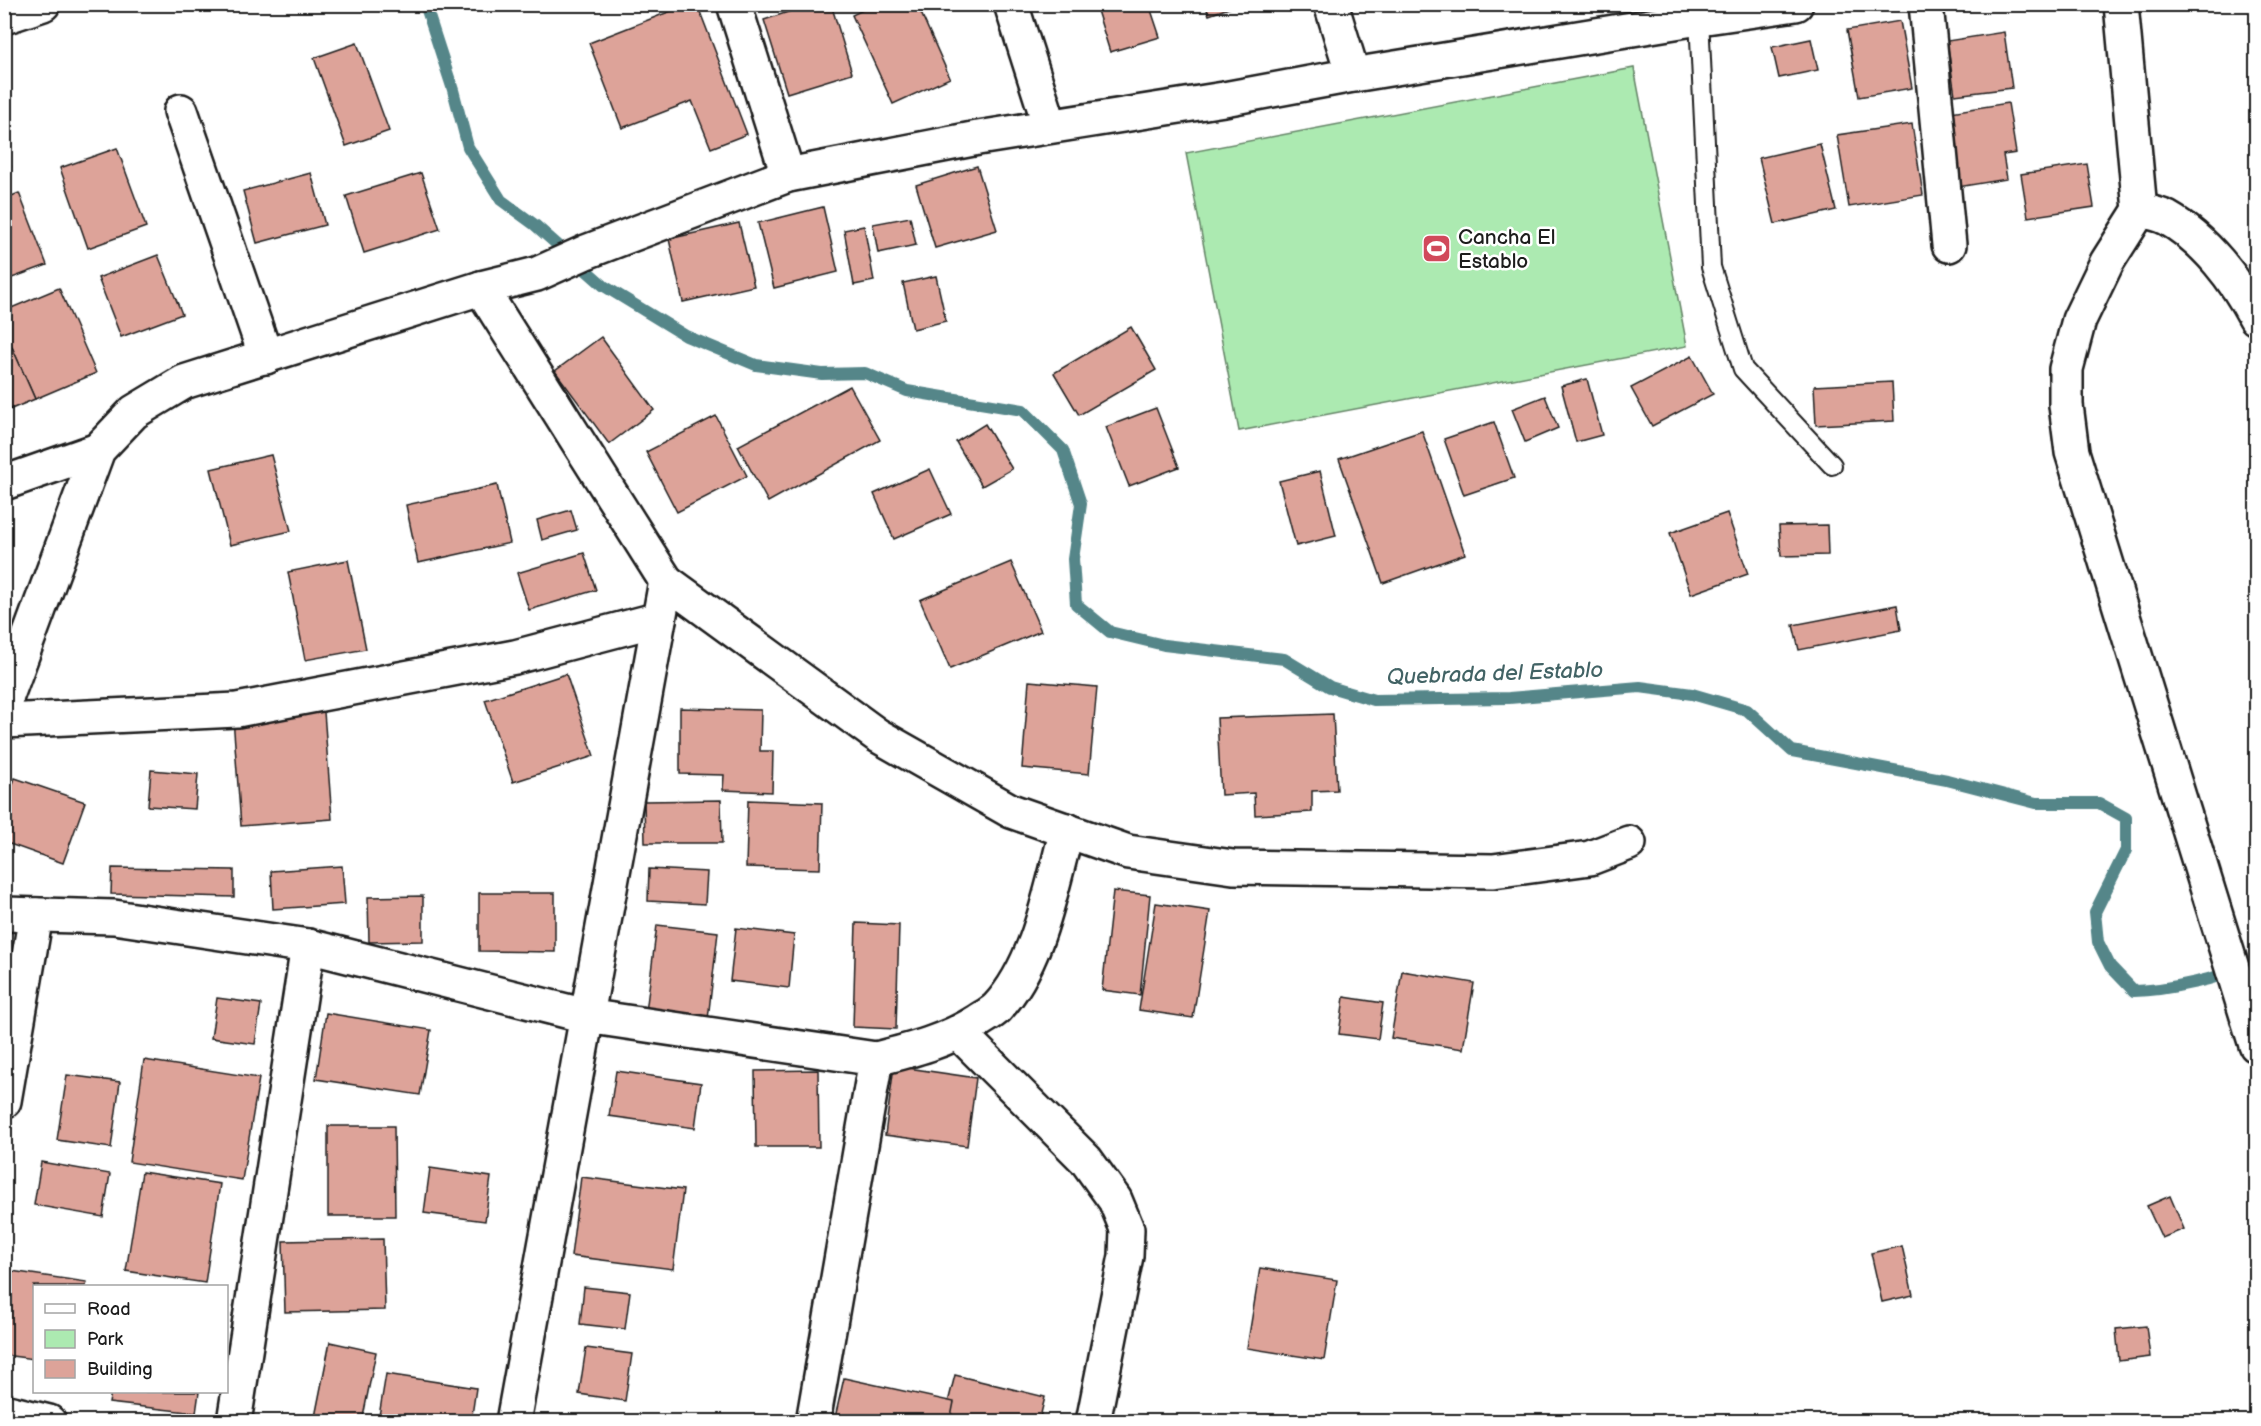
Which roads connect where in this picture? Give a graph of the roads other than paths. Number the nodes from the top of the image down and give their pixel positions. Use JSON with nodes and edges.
{"nodes":[{"id":1,"x":43,"y":4,"type":"edge"},
{"id":2,"x":734,"y":4,"type":"edge"},
{"id":3,"x":1011,"y":4,"type":"edge"},
{"id":4,"x":1331,"y":4,"type":"edge"},
{"id":5,"x":1796,"y":4,"type":"edge"},
{"id":6,"x":1926,"y":4,"type":"edge"},
{"id":7,"x":2121,"y":4,"type":"edge"},
{"id":8,"x":4,"y":17,"type":"edge"},
{"id":9,"x":1699,"y":18,"type":"junction"},
{"id":10,"x":1353,"y":75,"type":"junction"},
{"id":11,"x":181,"y":111,"type":"dead end"},
{"id":12,"x":1050,"y":126,"type":"junction"},
{"id":13,"x":788,"y":175,"type":"junction"},
{"id":14,"x":2140,"y":210,"type":"junction"},
{"id":15,"x":1949,"y":245,"type":"dead end"},
{"id":16,"x":481,"y":288,"type":"junction"},
{"id":17,"x":2256,"y":318,"type":"edge"},
{"id":18,"x":266,"y":357,"type":"junction"},
{"id":19,"x":98,"y":450,"type":"junction"},
{"id":20,"x":1832,"y":465,"type":"dead end"},
{"id":21,"x":4,"y":483,"type":"edge"},
{"id":22,"x":666,"y":581,"type":"junction"},
{"id":23,"x":658,"y":619,"type":"junction"},
{"id":24,"x":4,"y":704,"type":"edge"},
{"id":25,"x":4,"y":721,"type":"edge"},
{"id":26,"x":1067,"y":831,"type":"junction"},
{"id":27,"x":1629,"y":843,"type":"dead end"},
{"id":28,"x":4,"y":914,"type":"edge"},
{"id":29,"x":36,"y":915,"type":"junction"},
{"id":30,"x":308,"y":946,"type":"junction"},
{"id":31,"x":586,"y":1016,"type":"junction"},
{"id":32,"x":959,"y":1033,"type":"junction"},
{"id":33,"x":2256,"y":1045,"type":"edge"},
{"id":34,"x":876,"y":1059,"type":"junction"},
{"id":35,"x":4,"y":1101,"type":"edge"},
{"id":36,"x":4,"y":1411,"type":"edge"},
{"id":37,"x":50,"y":1422,"type":"edge"},
{"id":38,"x":234,"y":1422,"type":"edge"},
{"id":39,"x":513,"y":1422,"type":"edge"},
{"id":40,"x":813,"y":1422,"type":"edge"},
{"id":41,"x":1093,"y":1422,"type":"edge"}],
"edges":[{"from":1,"to":8,"type":"street"},
{"from":2,"to":13,"type":"street"},
{"from":3,"to":12,"type":"street"},
{"from":4,"to":10,"type":"street"},
{"from":5,"to":9,"type":"street"},
{"from":6,"to":15,"type":"street"},
{"from":7,"to":14,"type":"street"},
{"from":9,"to":10,"type":"street"},
{"from":9,"to":20,"type":"lane"},
{"from":10,"to":12,"type":"street"},
{"from":11,"to":18,"type":"street"},
{"from":12,"to":13,"type":"street"},
{"from":13,"to":16,"type":"street"},
{"from":14,"to":17,"type":"street"},
{"from":14,"to":33,"type":"street"},
{"from":16,"to":18,"type":"street"},
{"from":16,"to":22,"type":"street"},
{"from":18,"to":19,"type":"street"},
{"from":19,"to":21,"type":"street"},
{"from":19,"to":24,"type":"street"},
{"from":22,"to":23,"type":"street"},
{"from":22,"to":26,"type":"street"},
{"from":23,"to":25,"type":"street"},
{"from":23,"to":31,"type":"street"},
{"from":26,"to":27,"type":"street"},
{"from":26,"to":32,"type":"street"},
{"from":28,"to":29,"type":"street"},
{"from":29,"to":30,"type":"street"},
{"from":29,"to":35,"type":"street"},
{"from":30,"to":31,"type":"street"},
{"from":30,"to":38,"type":"street"},
{"from":31,"to":34,"type":"street"},
{"from":31,"to":39,"type":"street"},
{"from":32,"to":34,"type":"street"},
{"from":32,"to":41,"type":"street"},
{"from":34,"to":40,"type":"street"},
{"from":36,"to":37,"type":"street"}]}
